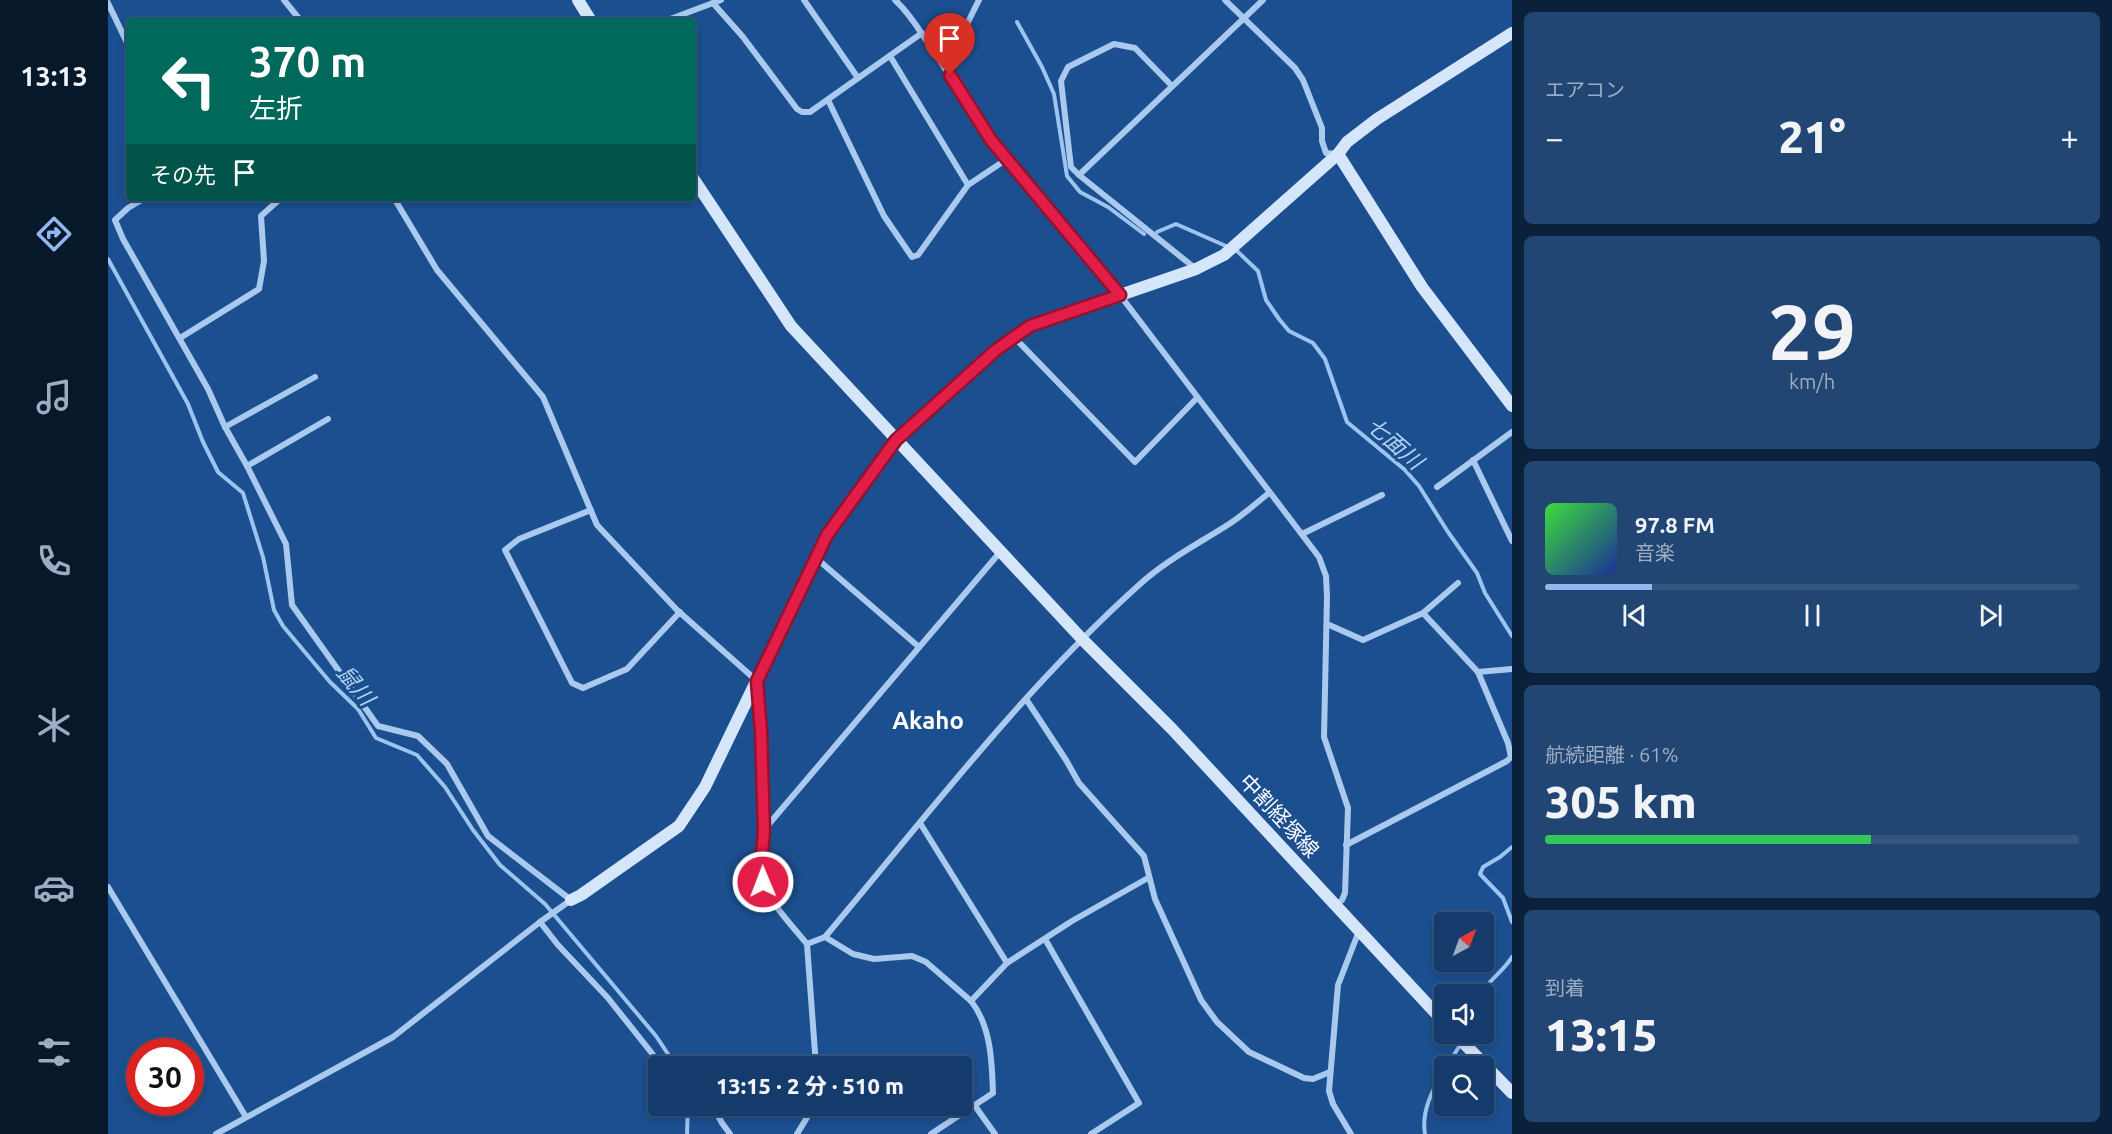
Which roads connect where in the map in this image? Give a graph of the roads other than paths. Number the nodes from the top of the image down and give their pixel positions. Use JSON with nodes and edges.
{"nodes":[{"id":1,"x":284,"y":0,"type":"edge"},
{"id":2,"x":578,"y":0,"type":"edge"},
{"id":3,"x":721,"y":0,"type":"edge"},
{"id":4,"x":804,"y":0,"type":"edge"},
{"id":5,"x":895,"y":0,"type":"edge"},
{"id":6,"x":979,"y":0,"type":"edge"},
{"id":7,"x":1225,"y":0,"type":"edge"},
{"id":8,"x":1263,"y":0,"type":"edge"},
{"id":9,"x":108,"y":3,"type":"edge"},
{"id":10,"x":713,"y":3,"type":"junction"},
{"id":11,"x":1244,"y":17,"type":"junction"},
{"id":12,"x":299,"y":18,"type":"edge"},
{"id":13,"x":589,"y":18,"type":"edge"},
{"id":14,"x":673,"y":18,"type":"edge"},
{"id":15,"x":922,"y":33,"type":"junction"},
{"id":16,"x":1512,"y":33,"type":"edge"},
{"id":17,"x":126,"y":41,"type":"edge"},
{"id":18,"x":890,"y":56,"type":"junction"},
{"id":19,"x":940,"y":59,"type":"junction"},
{"id":20,"x":858,"y":78,"type":"junction"},
{"id":21,"x":1172,"y":86,"type":"junction"},
{"id":22,"x":828,"y":100,"type":"junction"},
{"id":23,"x":1338,"y":154,"type":"junction"},
{"id":24,"x":1007,"y":159,"type":"junction"},
{"id":25,"x":1079,"y":175,"type":"junction"},
{"id":26,"x":696,"y":183,"type":"edge"},
{"id":27,"x":968,"y":185,"type":"junction"},
{"id":28,"x":140,"y":201,"type":"edge"},
{"id":29,"x":277,"y":201,"type":"edge"},
{"id":30,"x":396,"y":201,"type":"edge"},
{"id":31,"x":1196,"y":269,"type":"junction"},
{"id":32,"x":1120,"y":295,"type":"junction"},
{"id":33,"x":180,"y":338,"type":"junction"},
{"id":34,"x":1014,"y":338,"type":"junction"},
{"id":35,"x":315,"y":376,"type":"dead end"},
{"id":36,"x":1197,"y":398,"type":"junction"},
{"id":37,"x":1512,"y":406,"type":"edge"},
{"id":38,"x":328,"y":419,"type":"dead end"},
{"id":39,"x":225,"y":427,"type":"junction"},
{"id":40,"x":1512,"y":432,"type":"edge"},
{"id":41,"x":896,"y":440,"type":"junction"},
{"id":42,"x":1473,"y":459,"type":"junction"},
{"id":43,"x":247,"y":466,"type":"junction"},
{"id":44,"x":1437,"y":487,"type":"dead end"},
{"id":45,"x":1269,"y":493,"type":"junction"},
{"id":46,"x":1382,"y":495,"type":"dead end"},
{"id":47,"x":591,"y":510,"type":"junction"},
{"id":48,"x":1302,"y":534,"type":"junction"},
{"id":49,"x":1512,"y":541,"type":"edge"},
{"id":50,"x":1002,"y":551,"type":"junction"},
{"id":51,"x":815,"y":558,"type":"junction"},
{"id":52,"x":1458,"y":583,"type":"dead end"},
{"id":53,"x":680,"y":612,"type":"junction"},
{"id":54,"x":1423,"y":613,"type":"junction"},
{"id":55,"x":1327,"y":624,"type":"junction"},
{"id":56,"x":1082,"y":639,"type":"junction"},
{"id":57,"x":919,"y":647,"type":"junction"},
{"id":58,"x":1512,"y":669,"type":"edge"},
{"id":59,"x":1478,"y":672,"type":"junction"},
{"id":60,"x":757,"y":681,"type":"junction"},
{"id":61,"x":1026,"y":699,"type":"junction"},
{"id":62,"x":920,"y":823,"type":"junction"},
{"id":63,"x":764,"y":831,"type":"junction"},
{"id":64,"x":1346,"y":845,"type":"junction"},
{"id":65,"x":1148,"y":878,"type":"junction"},
{"id":66,"x":108,"y":887,"type":"edge"},
{"id":67,"x":571,"y":900,"type":"junction"},
{"id":68,"x":1336,"y":906,"type":"junction"},
{"id":69,"x":542,"y":920,"type":"junction"},
{"id":70,"x":1359,"y":931,"type":"junction"},
{"id":71,"x":825,"y":937,"type":"junction"},
{"id":72,"x":1045,"y":939,"type":"junction"},
{"id":73,"x":807,"y":944,"type":"junction"},
{"id":74,"x":1007,"y":963,"type":"junction"},
{"id":75,"x":971,"y":1000,"type":"junction"},
{"id":76,"x":1434,"y":1011,"type":"edge"},
{"id":77,"x":1466,"y":1044,"type":"edge"},
{"id":78,"x":654,"y":1056,"type":"edge"},
{"id":79,"x":815,"y":1056,"type":"edge"},
{"id":80,"x":1330,"y":1072,"type":"junction"},
{"id":81,"x":1512,"y":1093,"type":"edge"},
{"id":82,"x":975,"y":1106,"type":"junction"},
{"id":83,"x":718,"y":1116,"type":"edge"},
{"id":84,"x":808,"y":1116,"type":"edge"},
{"id":85,"x":246,"y":1117,"type":"junction"},
{"id":86,"x":216,"y":1134,"type":"edge"},
{"id":87,"x":730,"y":1134,"type":"edge"},
{"id":88,"x":797,"y":1134,"type":"edge"},
{"id":89,"x":932,"y":1134,"type":"edge"},
{"id":90,"x":995,"y":1134,"type":"edge"},
{"id":91,"x":1091,"y":1134,"type":"edge"},
{"id":92,"x":1351,"y":1134,"type":"edge"}],
"edges":[{"from":1,"to":12,"type":"street"},
{"from":2,"to":13,"type":"street"},
{"from":3,"to":10,"type":"street"},
{"from":4,"to":20,"type":"street"},
{"from":5,"to":15,"type":"street"},
{"from":6,"to":19,"type":"street"},
{"from":7,"to":11,"type":"street"},
{"from":8,"to":11,"type":"street"},
{"from":9,"to":17,"type":"street"},
{"from":10,"to":14,"type":"street"},
{"from":10,"to":22,"type":"street"},
{"from":11,"to":21,"type":"street"},
{"from":11,"to":23,"type":"street"},
{"from":15,"to":18,"type":"street"},
{"from":15,"to":19,"type":"street"},
{"from":16,"to":23,"type":"street"},
{"from":18,"to":20,"type":"street"},
{"from":18,"to":27,"type":"street"},
{"from":19,"to":24,"type":"street"},
{"from":20,"to":22,"type":"street"},
{"from":21,"to":25,"type":"street"},
{"from":21,"to":25,"type":"street"},
{"from":22,"to":27,"type":"street"},
{"from":23,"to":31,"type":"street"},
{"from":23,"to":37,"type":"street"},
{"from":24,"to":27,"type":"street"},
{"from":24,"to":32,"type":"street"},
{"from":25,"to":31,"type":"street"},
{"from":26,"to":41,"type":"street","name":"中割経塚線"},
{"from":28,"to":33,"type":"street"},
{"from":29,"to":33,"type":"street"},
{"from":30,"to":47,"type":"street"},
{"from":31,"to":32,"type":"street"},
{"from":32,"to":34,"type":"street"},
{"from":32,"to":36,"type":"street"},
{"from":33,"to":39,"type":"street"},
{"from":34,"to":36,"type":"street"},
{"from":34,"to":41,"type":"street"},
{"from":35,"to":39,"type":"street"},
{"from":36,"to":45,"type":"street"},
{"from":38,"to":43,"type":"street"},
{"from":39,"to":43,"type":"street"},
{"from":40,"to":42,"type":"street"},
{"from":41,"to":50,"type":"street","name":"中割経塚線"},
{"from":41,"to":51,"type":"street"},
{"from":42,"to":44,"type":"street"},
{"from":42,"to":49,"type":"street"},
{"from":43,"to":67,"type":"street"},
{"from":45,"to":48,"type":"street"},
{"from":45,"to":56,"type":"street"},
{"from":46,"to":48,"type":"street"},
{"from":47,"to":53,"type":"street"},
{"from":47,"to":53,"type":"street"},
{"from":48,"to":55,"type":"street"},
{"from":50,"to":56,"type":"street","name":"中割経塚線"},
{"from":50,"to":57,"type":"street"},
{"from":51,"to":57,"type":"street"},
{"from":51,"to":60,"type":"street"},
{"from":52,"to":54,"type":"street"},
{"from":53,"to":60,"type":"street"},
{"from":54,"to":55,"type":"street"},
{"from":54,"to":59,"type":"street"},
{"from":55,"to":64,"type":"street"},
{"from":56,"to":61,"type":"street"},
{"from":56,"to":68,"type":"street","name":"中割経塚線"},
{"from":57,"to":63,"type":"street"},
{"from":58,"to":59,"type":"street"},
{"from":59,"to":64,"type":"street"},
{"from":60,"to":63,"type":"street"},
{"from":60,"to":67,"type":"street"},
{"from":61,"to":62,"type":"street"},
{"from":61,"to":65,"type":"street"},
{"from":62,"to":71,"type":"street"},
{"from":62,"to":74,"type":"street"},
{"from":63,"to":73,"type":"street"},
{"from":64,"to":68,"type":"street"},
{"from":65,"to":72,"type":"street"},
{"from":65,"to":80,"type":"street"},
{"from":66,"to":85,"type":"street"},
{"from":67,"to":69,"type":"street"},
{"from":68,"to":70,"type":"street","name":"中割経塚線"},
{"from":69,"to":78,"type":"street"},
{"from":69,"to":85,"type":"street"},
{"from":70,"to":76,"type":"street","name":"中割経塚線"},
{"from":70,"to":80,"type":"street"},
{"from":71,"to":73,"type":"street"},
{"from":71,"to":75,"type":"street"},
{"from":72,"to":74,"type":"street"},
{"from":72,"to":91,"type":"street"},
{"from":73,"to":79,"type":"street"},
{"from":74,"to":75,"type":"street"},
{"from":75,"to":82,"type":"street"},
{"from":77,"to":81,"type":"street"},
{"from":80,"to":92,"type":"street"},
{"from":82,"to":89,"type":"street"},
{"from":82,"to":90,"type":"street"},
{"from":83,"to":87,"type":"street"},
{"from":84,"to":88,"type":"street"},
{"from":85,"to":86,"type":"street"}]}
